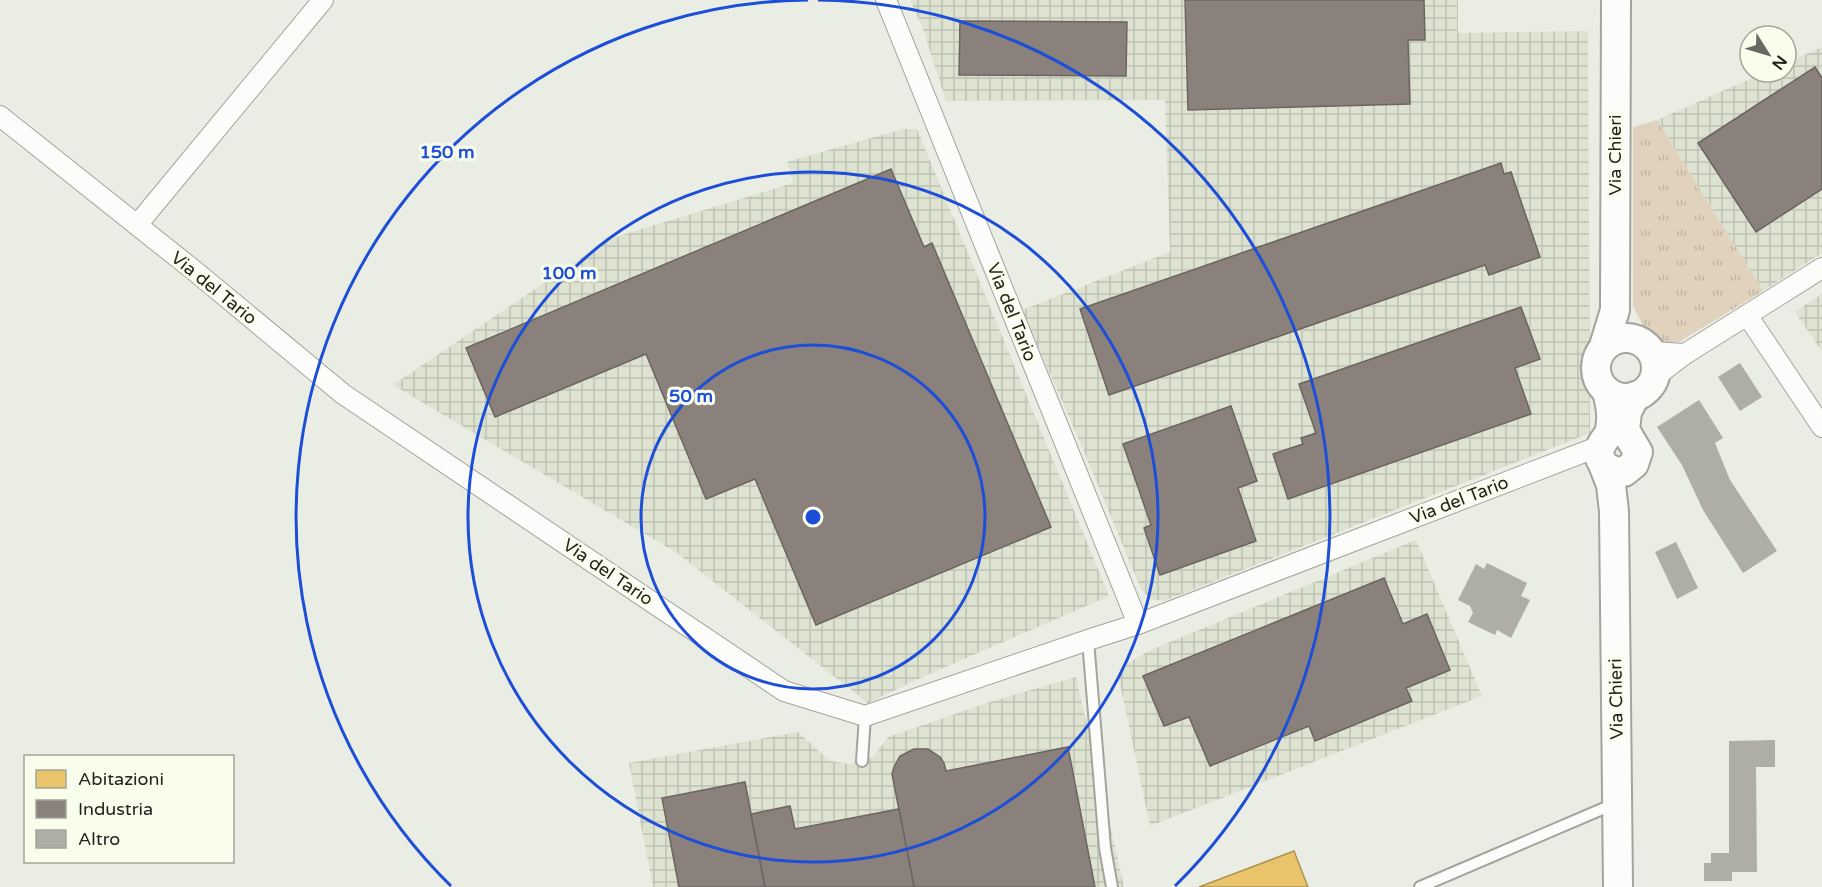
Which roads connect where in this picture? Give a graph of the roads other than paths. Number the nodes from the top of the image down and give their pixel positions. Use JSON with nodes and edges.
{"nodes":[{"id":1,"x":323,"y":0,"type":"edge"},
{"id":2,"x":886,"y":0,"type":"edge"},
{"id":3,"x":1616,"y":0,"type":"edge"},
{"id":4,"x":0,"y":116,"type":"edge"},
{"id":5,"x":137,"y":225,"type":"junction"},
{"id":6,"x":1822,"y":268,"type":"edge"},
{"id":7,"x":1614,"y":310,"type":"junction"},
{"id":8,"x":1747,"y":315,"type":"junction"},
{"id":9,"x":1604,"y":346,"type":"junction"},
{"id":10,"x":1647,"y":355,"type":"junction"},
{"id":11,"x":1607,"y":391,"type":"junction"},
{"id":12,"x":1635,"y":396,"type":"junction"},
{"id":13,"x":1822,"y":427,"type":"edge"},
{"id":14,"x":1596,"y":456,"type":"junction"},
{"id":15,"x":1634,"y":464,"type":"junction"},
{"id":16,"x":1614,"y":511,"type":"junction"},
{"id":17,"x":1138,"y":624,"type":"junction"},
{"id":18,"x":1088,"y":639,"type":"junction"},
{"id":19,"x":865,"y":716,"type":"junction"},
{"id":20,"x":862,"y":761,"type":"dead end"},
{"id":21,"x":1617,"y":802,"type":"junction"},
{"id":22,"x":1112,"y":887,"type":"edge"},
{"id":23,"x":1420,"y":887,"type":"edge"},
{"id":24,"x":1618,"y":887,"type":"edge"}],
"edges":[{"from":1,"to":5,"type":"street"},
{"from":2,"to":17,"type":"street","name":"Via del Tario"},
{"from":3,"to":7,"type":"main road","name":"Via Chieri"},
{"from":4,"to":5,"type":"street","name":"Via del Tario"},
{"from":5,"to":19,"type":"street","name":"Via del Tario"},
{"from":6,"to":8,"type":"street"},
{"from":7,"to":9,"type":"main road","name":"Via Chieri"},
{"from":7,"to":10,"type":"main road"},
{"from":8,"to":10,"type":"street"},
{"from":8,"to":13,"type":"street"},
{"from":9,"to":10,"type":"main road"},
{"from":9,"to":11,"type":"main road","name":"Via Chieri"},
{"from":10,"to":12,"type":"main road"},
{"from":11,"to":12,"type":"main road"},
{"from":11,"to":14,"type":"main road","name":"Via Chieri"},
{"from":12,"to":15,"type":"main road"},
{"from":14,"to":15,"type":"main road"},
{"from":14,"to":16,"type":"main road","name":"Via Chieri"},
{"from":14,"to":17,"type":"street","name":"Via del Tario"},
{"from":15,"to":16,"type":"main road","name":"Via Chieri"},
{"from":16,"to":21,"type":"main road","name":"Via Chieri"},
{"from":17,"to":18,"type":"street","name":"Via del Tario"},
{"from":18,"to":19,"type":"street","name":"Via del Tario"},
{"from":18,"to":22,"type":"lane"},
{"from":19,"to":20,"type":"lane"},
{"from":21,"to":23,"type":"lane"},
{"from":21,"to":24,"type":"main road","name":"Via Chieri"}]}
